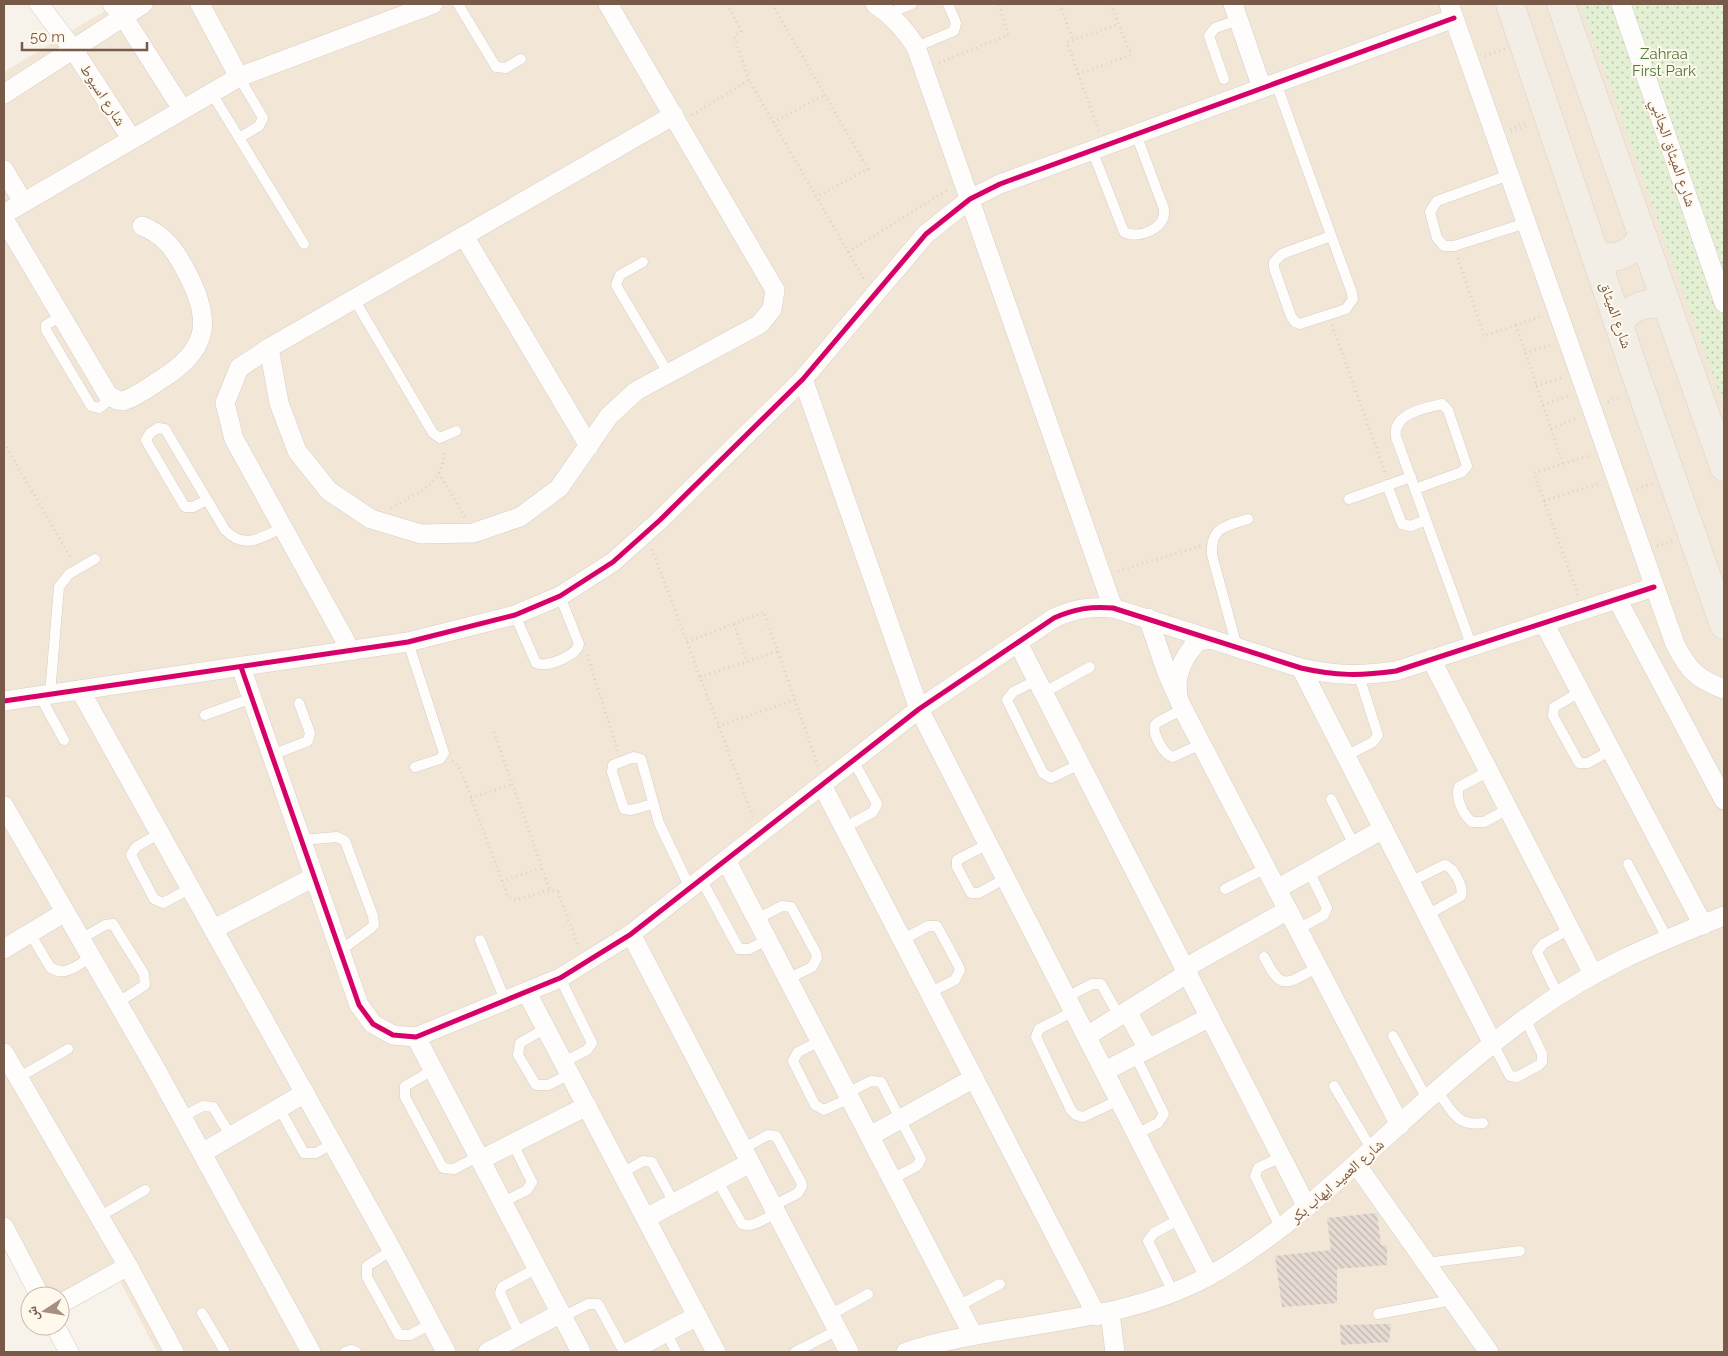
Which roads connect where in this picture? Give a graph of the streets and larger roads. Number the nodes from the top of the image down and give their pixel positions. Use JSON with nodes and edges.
{"nodes":[{"id":1,"x":39,"y":4,"type":"edge"},
{"id":2,"x":142,"y":4,"type":"edge"},
{"id":3,"x":200,"y":4,"type":"edge"},
{"id":4,"x":433,"y":4,"type":"edge"},
{"id":5,"x":608,"y":4,"type":"edge"},
{"id":6,"x":1510,"y":4,"type":"edge"},
{"id":7,"x":1561,"y":4,"type":"edge"},
{"id":8,"x":1621,"y":4,"type":"edge"},
{"id":9,"x":882,"y":8,"type":"edge"},
{"id":10,"x":117,"y":10,"type":"edge"},
{"id":11,"x":1451,"y":11,"type":"edge"},
{"id":12,"x":1236,"y":12,"type":"edge"},
{"id":13,"x":74,"y":49,"type":"junction"},
{"id":14,"x":239,"y":77,"type":"junction"},
{"id":15,"x":1269,"y":86,"type":"junction"},
{"id":16,"x":4,"y":94,"type":"edge"},
{"id":17,"x":182,"y":109,"type":"junction"},
{"id":18,"x":676,"y":119,"type":"junction"},
{"id":19,"x":131,"y":138,"type":"junction"},
{"id":20,"x":4,"y":170,"type":"edge"},
{"id":21,"x":970,"y":199,"type":"junction"},
{"id":22,"x":23,"y":202,"type":"junction"},
{"id":23,"x":4,"y":214,"type":"edge"},
{"id":24,"x":4,"y":219,"type":"edge"},
{"id":25,"x":142,"y":226,"type":"dead end"},
{"id":26,"x":464,"y":236,"type":"junction"},
{"id":27,"x":1643,"y":237,"type":"junction"},
{"id":28,"x":1596,"y":256,"type":"junction"},
{"id":29,"x":1724,"y":303,"type":"edge"},
{"id":30,"x":1667,"y":306,"type":"junction"},
{"id":31,"x":1618,"y":324,"type":"junction"},
{"id":32,"x":269,"y":348,"type":"junction"},
{"id":33,"x":803,"y":379,"type":"junction"},
{"id":34,"x":589,"y":446,"type":"junction"},
{"id":35,"x":1723,"y":457,"type":"edge"},
{"id":36,"x":1654,"y":587,"type":"junction"},
{"id":37,"x":1617,"y":599,"type":"junction"},
{"id":38,"x":1113,"y":608,"type":"junction"},
{"id":39,"x":1148,"y":618,"type":"junction"},
{"id":40,"x":1544,"y":623,"type":"junction"},
{"id":41,"x":1724,"y":625,"type":"edge"},
{"id":42,"x":1212,"y":639,"type":"junction"},
{"id":43,"x":1018,"y":643,"type":"junction"},
{"id":44,"x":351,"y":651,"type":"junction"},
{"id":45,"x":1431,"y":659,"type":"junction"},
{"id":46,"x":241,"y":667,"type":"junction"},
{"id":47,"x":1301,"y":668,"type":"junction"},
{"id":48,"x":1724,"y":689,"type":"edge"},
{"id":49,"x":80,"y":690,"type":"junction"},
{"id":50,"x":4,"y":701,"type":"edge"},
{"id":51,"x":1181,"y":704,"type":"junction"},
{"id":52,"x":919,"y":709,"type":"junction"},
{"id":53,"x":823,"y":784,"type":"junction"},
{"id":54,"x":1724,"y":800,"type":"edge"},
{"id":55,"x":4,"y":806,"type":"edge"},
{"id":56,"x":1383,"y":829,"type":"junction"},
{"id":57,"x":726,"y":860,"type":"junction"},
{"id":58,"x":314,"y":877,"type":"junction"},
{"id":59,"x":1277,"y":889,"type":"junction"},
{"id":60,"x":1288,"y":910,"type":"junction"},
{"id":61,"x":65,"y":912,"type":"junction"},
{"id":62,"x":1724,"y":916,"type":"edge"},
{"id":63,"x":1703,"y":925,"type":"junction"},
{"id":64,"x":214,"y":929,"type":"junction"},
{"id":65,"x":631,"y":934,"type":"junction"},
{"id":66,"x":4,"y":949,"type":"edge"},
{"id":67,"x":1186,"y":971,"type":"junction"},
{"id":68,"x":1593,"y":974,"type":"junction"},
{"id":69,"x":527,"y":993,"type":"junction"},
{"id":70,"x":1123,"y":1013,"type":"junction"},
{"id":71,"x":1210,"y":1017,"type":"junction"},
{"id":72,"x":416,"y":1036,"type":"junction"},
{"id":73,"x":1087,"y":1036,"type":"junction"},
{"id":74,"x":1493,"y":1044,"type":"junction"},
{"id":75,"x":1142,"y":1052,"type":"junction"},
{"id":76,"x":4,"y":1053,"type":"edge"},
{"id":77,"x":1105,"y":1071,"type":"junction"},
{"id":78,"x":974,"y":1078,"type":"junction"},
{"id":79,"x":305,"y":1093,"type":"junction"},
{"id":80,"x":587,"y":1106,"type":"junction"},
{"id":81,"x":1400,"y":1125,"type":"junction"},
{"id":82,"x":870,"y":1136,"type":"junction"},
{"id":83,"x":202,"y":1153,"type":"junction"},
{"id":84,"x":747,"y":1156,"type":"junction"},
{"id":85,"x":480,"y":1158,"type":"junction"},
{"id":86,"x":1356,"y":1164,"type":"junction"},
{"id":87,"x":1307,"y":1207,"type":"junction"},
{"id":88,"x":646,"y":1218,"type":"junction"},
{"id":89,"x":4,"y":1227,"type":"edge"},
{"id":90,"x":128,"y":1266,"type":"junction"},
{"id":91,"x":1209,"y":1276,"type":"junction"},
{"id":92,"x":35,"y":1286,"type":"edge"},
{"id":93,"x":70,"y":1298,"type":"edge"},
{"id":94,"x":1103,"y":1314,"type":"junction"},
{"id":95,"x":562,"y":1315,"type":"junction"},
{"id":96,"x":697,"y":1316,"type":"junction"},
{"id":97,"x":973,"y":1335,"type":"junction"},
{"id":98,"x":60,"y":1336,"type":"edge"},
{"id":99,"x":307,"y":1351,"type":"edge"},
{"id":100,"x":69,"y":1352,"type":"edge"},
{"id":101,"x":174,"y":1352,"type":"edge"},
{"id":102,"x":446,"y":1352,"type":"edge"},
{"id":103,"x":488,"y":1352,"type":"edge"},
{"id":104,"x":581,"y":1352,"type":"edge"},
{"id":105,"x":629,"y":1352,"type":"edge"},
{"id":106,"x":716,"y":1352,"type":"edge"},
{"id":107,"x":849,"y":1352,"type":"edge"},
{"id":108,"x":906,"y":1352,"type":"edge"},
{"id":109,"x":1115,"y":1352,"type":"edge"},
{"id":110,"x":1489,"y":1352,"type":"edge"}],
"edges":[{"from":1,"to":13,"type":"street","name":"شارع اسيوط"},
{"from":2,"to":10,"type":"street"},
{"from":3,"to":14,"type":"street"},
{"from":4,"to":14,"type":"street"},
{"from":5,"to":18,"type":"street"},
{"from":6,"to":28,"type":"main road","name":"شارع الميثاق"},
{"from":7,"to":27,"type":"main road"},
{"from":8,"to":29,"type":"street","name":"شارع الميثاق الجانبي"},
{"from":9,"to":21,"type":"street"},
{"from":10,"to":13,"type":"street"},
{"from":10,"to":17,"type":"street"},
{"from":11,"to":15,"type":"street"},
{"from":11,"to":36,"type":"street"},
{"from":12,"to":15,"type":"street"},
{"from":13,"to":16,"type":"street"},
{"from":13,"to":19,"type":"street","name":"شارع اسيوط"},
{"from":14,"to":17,"type":"street"},
{"from":15,"to":21,"type":"street"},
{"from":17,"to":19,"type":"street"},
{"from":18,"to":26,"type":"street"},
{"from":18,"to":34,"type":"street"},
{"from":19,"to":22,"type":"street"},
{"from":20,"to":22,"type":"street"},
{"from":21,"to":33,"type":"street"},
{"from":21,"to":38,"type":"street"},
{"from":22,"to":23,"type":"street"},
{"from":24,"to":25,"type":"street"},
{"from":26,"to":32,"type":"street"},
{"from":26,"to":34,"type":"street"},
{"from":27,"to":28,"type":"main road"},
{"from":27,"to":30,"type":"main road"},
{"from":28,"to":31,"type":"main road","name":"شارع الميثاق"},
{"from":30,"to":31,"type":"main road"},
{"from":30,"to":35,"type":"main road"},
{"from":31,"to":41,"type":"main road","name":"شارع الميثاق"},
{"from":32,"to":34,"type":"street"},
{"from":32,"to":44,"type":"street"},
{"from":33,"to":44,"type":"street"},
{"from":33,"to":52,"type":"street"},
{"from":36,"to":37,"type":"street"},
{"from":36,"to":48,"type":"street"},
{"from":37,"to":40,"type":"street"},
{"from":37,"to":54,"type":"street"},
{"from":38,"to":39,"type":"street"},
{"from":38,"to":43,"type":"street"},
{"from":39,"to":42,"type":"street"},
{"from":39,"to":51,"type":"street"},
{"from":40,"to":45,"type":"street"},
{"from":40,"to":63,"type":"street"},
{"from":42,"to":47,"type":"street"},
{"from":42,"to":51,"type":"street"},
{"from":43,"to":52,"type":"street"},
{"from":43,"to":67,"type":"street"},
{"from":44,"to":46,"type":"street"},
{"from":45,"to":47,"type":"street"},
{"from":45,"to":68,"type":"street"},
{"from":46,"to":49,"type":"street"},
{"from":46,"to":58,"type":"street"},
{"from":47,"to":56,"type":"street"},
{"from":49,"to":50,"type":"street"},
{"from":49,"to":64,"type":"street"},
{"from":51,"to":59,"type":"street"},
{"from":52,"to":53,"type":"street"},
{"from":52,"to":73,"type":"street"},
{"from":53,"to":57,"type":"street"},
{"from":53,"to":78,"type":"street"},
{"from":55,"to":61,"type":"street"},
{"from":56,"to":59,"type":"street"},
{"from":56,"to":74,"type":"street"},
{"from":57,"to":65,"type":"street"},
{"from":57,"to":82,"type":"street"},
{"from":58,"to":64,"type":"street"},
{"from":58,"to":72,"type":"street"},
{"from":59,"to":60,"type":"street"},
{"from":60,"to":67,"type":"street"},
{"from":60,"to":81,"type":"street"},
{"from":61,"to":66,"type":"street"},
{"from":61,"to":83,"type":"street"},
{"from":62,"to":63,"type":"street","name":"شارع العميد ايهاب بكر"},
{"from":63,"to":68,"type":"street","name":"شارع العميد ايهاب بكر"},
{"from":64,"to":79,"type":"street"},
{"from":65,"to":69,"type":"street"},
{"from":65,"to":84,"type":"street"},
{"from":67,"to":70,"type":"street"},
{"from":67,"to":71,"type":"street"},
{"from":68,"to":74,"type":"street","name":"شارع العميد ايهاب بكر"},
{"from":69,"to":72,"type":"street"},
{"from":69,"to":80,"type":"street"},
{"from":70,"to":73,"type":"street"},
{"from":70,"to":75,"type":"street"},
{"from":71,"to":75,"type":"street"},
{"from":71,"to":87,"type":"street"},
{"from":72,"to":85,"type":"street"},
{"from":73,"to":77,"type":"street"},
{"from":74,"to":81,"type":"street","name":"شارع العميد ايهاب بكر"},
{"from":75,"to":77,"type":"street"},
{"from":76,"to":90,"type":"street"},
{"from":77,"to":91,"type":"street"},
{"from":78,"to":82,"type":"street"},
{"from":78,"to":94,"type":"street"},
{"from":79,"to":83,"type":"street"},
{"from":79,"to":102,"type":"street"},
{"from":80,"to":85,"type":"street"},
{"from":80,"to":88,"type":"street"},
{"from":81,"to":86,"type":"street","name":"شارع العميد ايهاب بكر"},
{"from":82,"to":97,"type":"street"},
{"from":83,"to":99,"type":"street"},
{"from":84,"to":88,"type":"street"},
{"from":84,"to":107,"type":"street"},
{"from":85,"to":95,"type":"street"},
{"from":86,"to":87,"type":"street","name":"شارع العميد ايهاب بكر"},
{"from":86,"to":110,"type":"street"},
{"from":87,"to":91,"type":"street","name":"شارع العميد ايهاب بكر"},
{"from":88,"to":96,"type":"street"},
{"from":89,"to":92,"type":"street"},
{"from":90,"to":93,"type":"street"},
{"from":90,"to":101,"type":"street"},
{"from":91,"to":94,"type":"street","name":"شارع العميد ايهاب بكر"},
{"from":94,"to":97,"type":"street","name":"شارع العميد ايهاب بكر"},
{"from":94,"to":109,"type":"street"},
{"from":95,"to":103,"type":"street"},
{"from":95,"to":104,"type":"street"},
{"from":96,"to":105,"type":"street"},
{"from":96,"to":106,"type":"street"},
{"from":97,"to":108,"type":"street","name":"شارع العميد ايهاب بكر"},
{"from":98,"to":100,"type":"street"}]}
